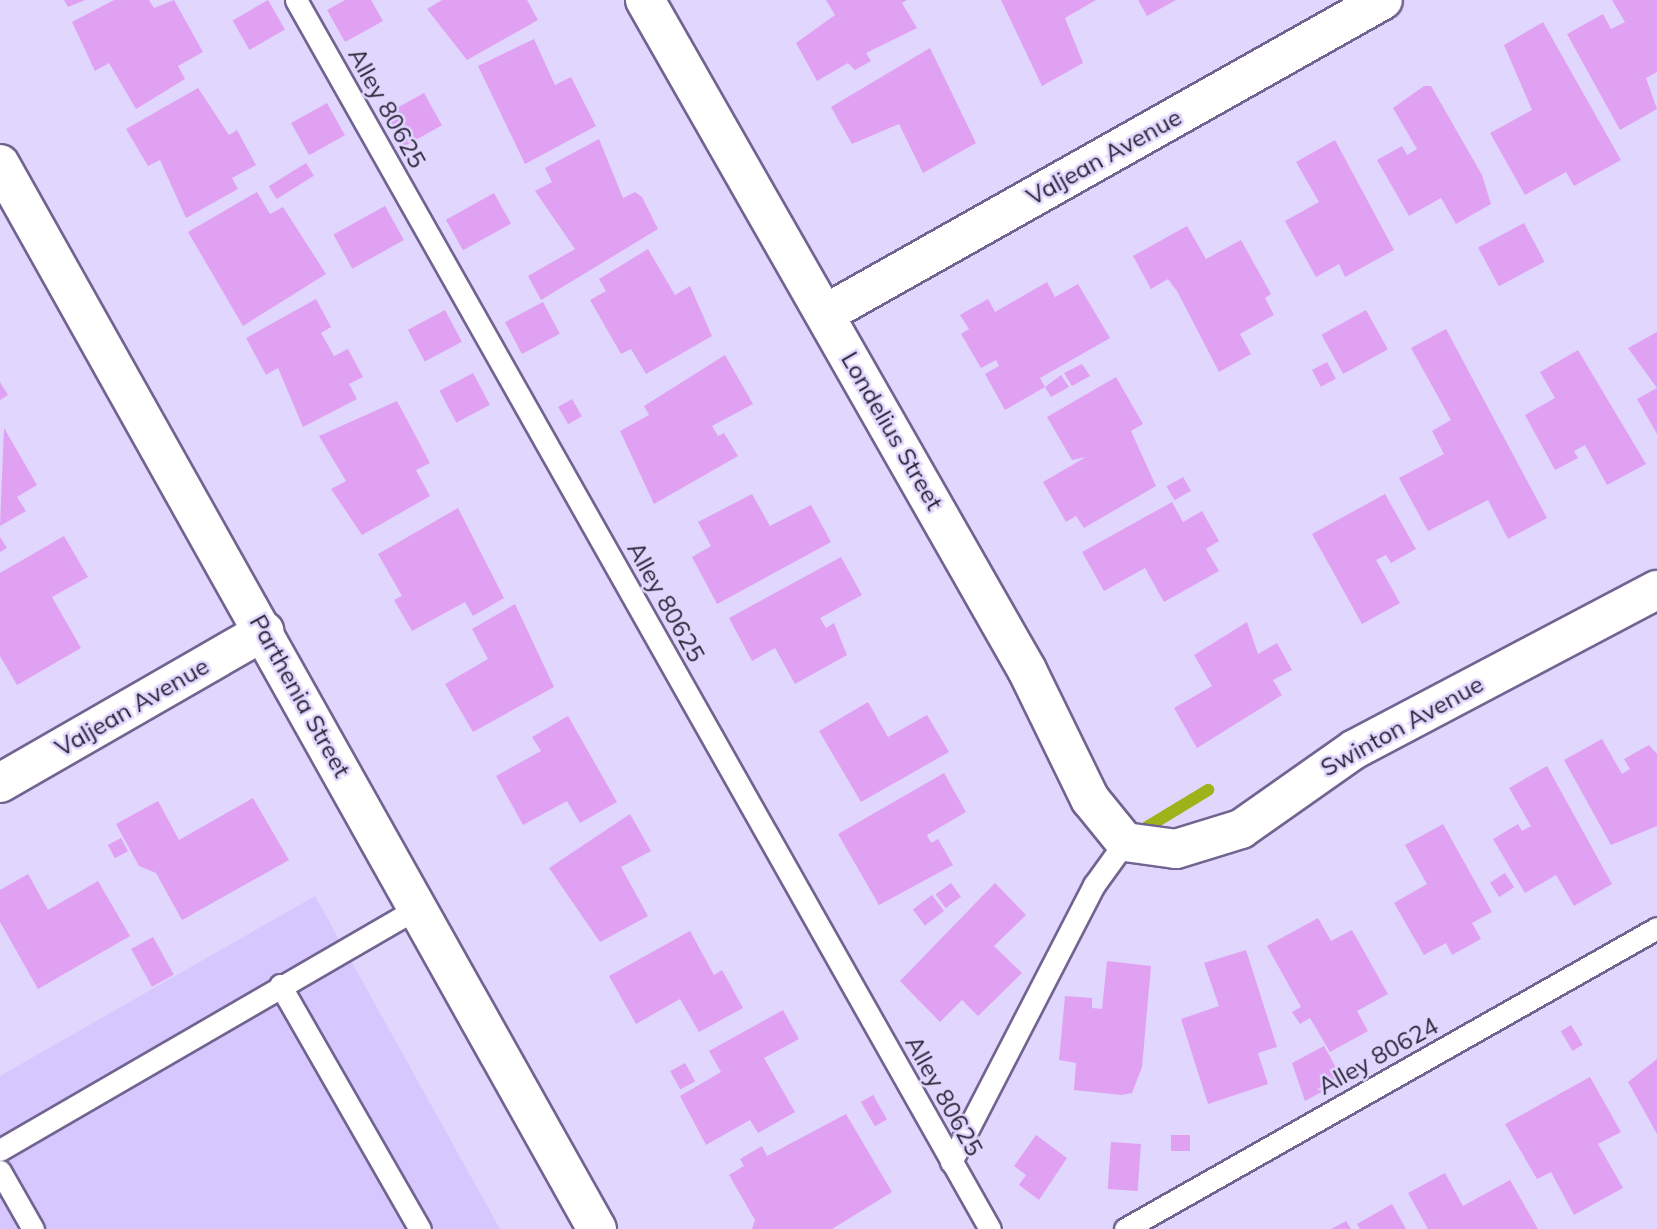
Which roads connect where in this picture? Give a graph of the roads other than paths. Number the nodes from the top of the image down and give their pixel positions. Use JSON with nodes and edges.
{"nodes":[{"id":1,"x":296,"y":0,"type":"edge"},
{"id":2,"x":645,"y":0,"type":"edge"},
{"id":3,"x":1383,"y":0,"type":"edge"},
{"id":4,"x":0,"y":164,"type":"edge"},
{"id":5,"x":825,"y":314,"type":"junction"},
{"id":6,"x":1657,"y":590,"type":"edge"},
{"id":7,"x":264,"y":631,"type":"junction"},
{"id":8,"x":0,"y":783,"type":"edge"},
{"id":9,"x":1136,"y":846,"type":"junction"},
{"id":10,"x":417,"y":908,"type":"junction"},
{"id":11,"x":1657,"y":928,"type":"edge"},
{"id":12,"x":281,"y":985,"type":"junction"},
{"id":13,"x":0,"y":1150,"type":"edge"},
{"id":14,"x":951,"y":1162,"type":"junction"},
{"id":15,"x":0,"y":1171,"type":"edge"},
{"id":16,"x":33,"y":1229,"type":"edge"},
{"id":17,"x":420,"y":1229,"type":"edge"},
{"id":18,"x":597,"y":1229,"type":"edge"},
{"id":19,"x":990,"y":1229,"type":"edge"},
{"id":20,"x":1125,"y":1229,"type":"edge"}],
"edges":[{"from":1,"to":14,"type":"lane","name":"Alley 80625"},
{"from":2,"to":5,"type":"street","name":"Londelius Street"},
{"from":3,"to":5,"type":"street","name":"Valjean Avenue"},
{"from":4,"to":7,"type":"street","name":"Parthenia Street"},
{"from":5,"to":9,"type":"street","name":"Londelius Street"},
{"from":6,"to":9,"type":"street","name":"Swinton Avenue"},
{"from":7,"to":8,"type":"street","name":"Valjean Avenue"},
{"from":7,"to":10,"type":"street","name":"Parthenia Street"},
{"from":9,"to":14,"type":"lane"},
{"from":10,"to":12,"type":"lane"},
{"from":10,"to":18,"type":"street","name":"Parthenia Street"},
{"from":11,"to":20,"type":"lane","name":"Alley 80624"},
{"from":12,"to":13,"type":"lane"},
{"from":12,"to":17,"type":"lane"},
{"from":14,"to":19,"type":"lane","name":"Alley 80625"},
{"from":15,"to":16,"type":"lane"}]}
